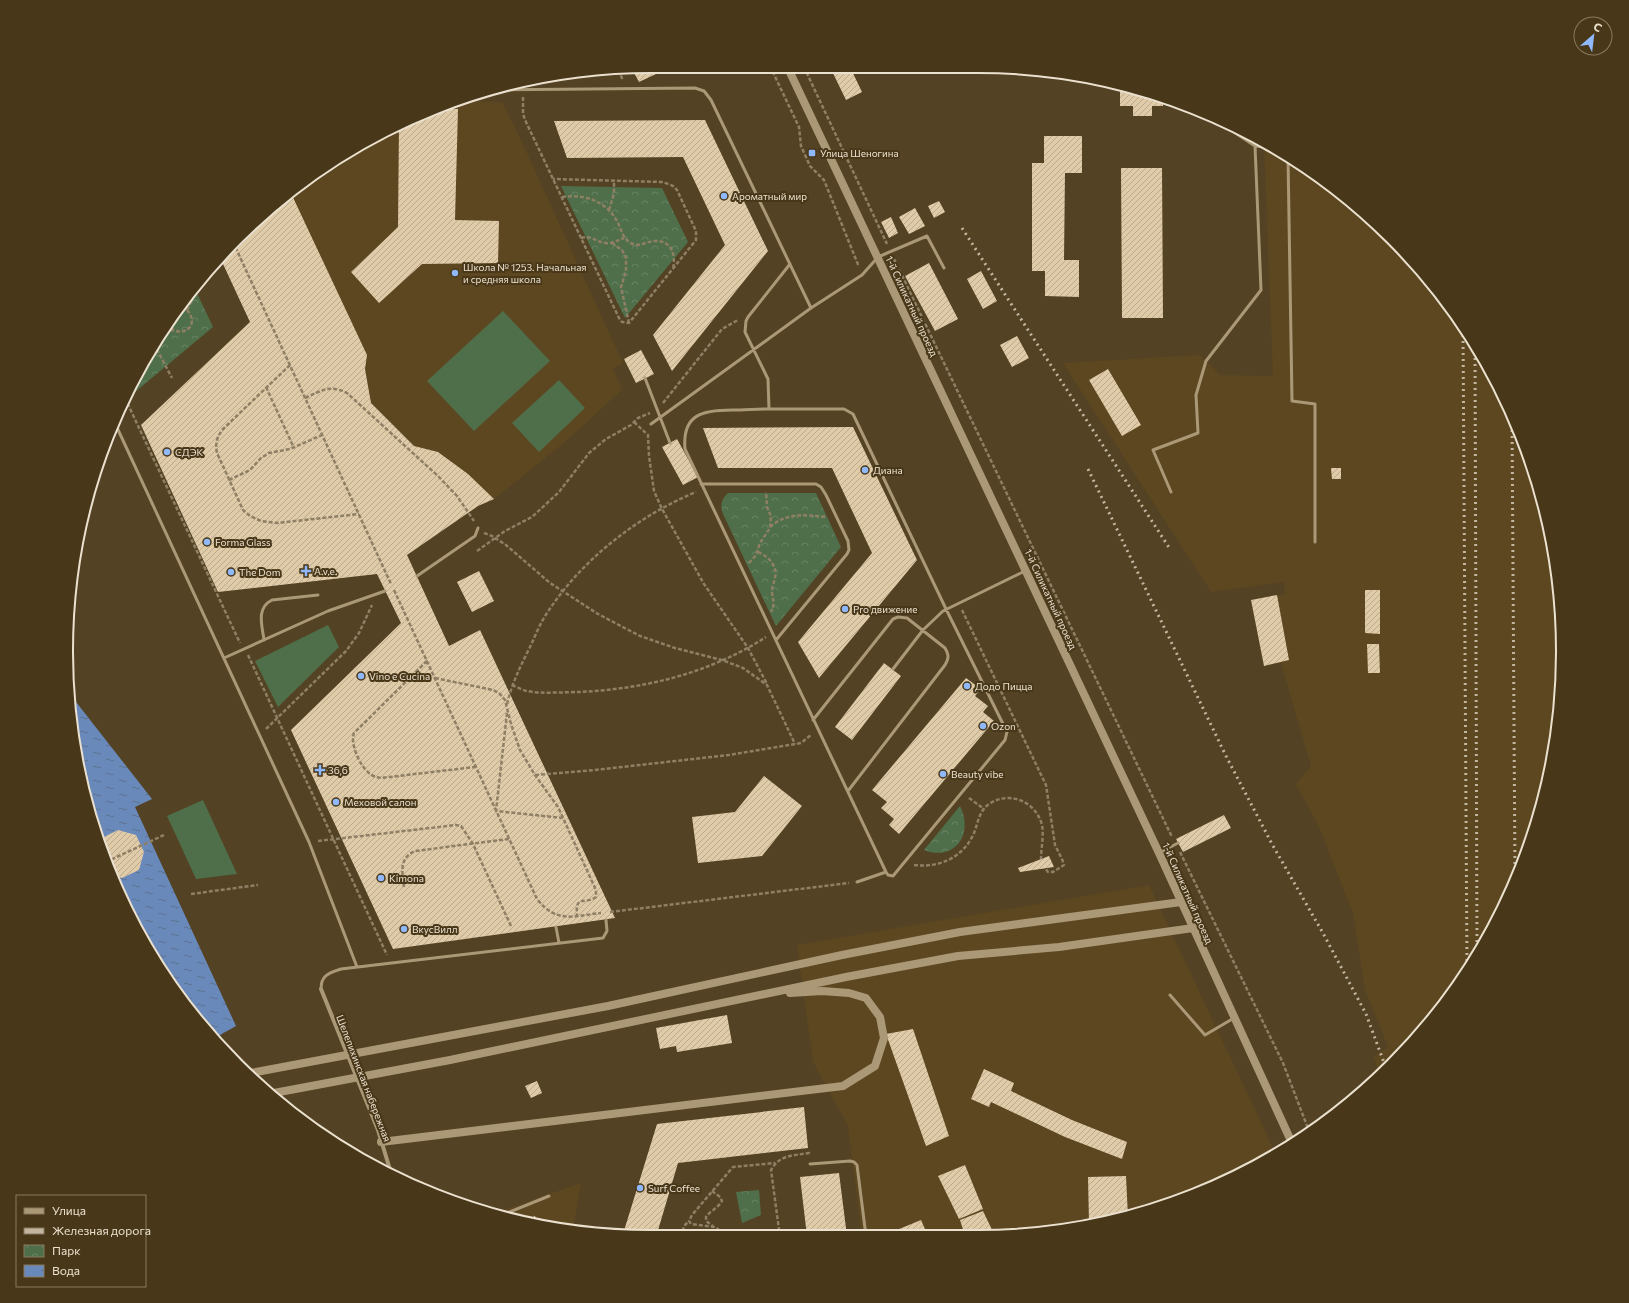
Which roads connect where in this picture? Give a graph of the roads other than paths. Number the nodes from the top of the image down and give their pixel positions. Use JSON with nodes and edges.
{"nodes":[{"id":1,"x":790,"y":73,"type":"edge"},
{"id":2,"x":514,"y":90,"type":"edge"},
{"id":3,"x":1249,"y":141,"type":"edge"},
{"id":4,"x":1256,"y":146,"type":"joint"},
{"id":5,"x":1288,"y":164,"type":"edge"},
{"id":6,"x":878,"y":257,"type":"junction"},
{"id":7,"x":790,"y":264,"type":"junction"},
{"id":8,"x":944,"y":268,"type":"dead end"},
{"id":9,"x":811,"y":308,"type":"junction"},
{"id":10,"x":754,"y":350,"type":"junction"},
{"id":11,"x":645,"y":378,"type":"dead end"},
{"id":12,"x":769,"y":409,"type":"junction"},
{"id":13,"x":660,"y":417,"type":"junction"},
{"id":14,"x":651,"y":424,"type":"dead end"},
{"id":15,"x":118,"y":429,"type":"edge"},
{"id":16,"x":670,"y":443,"type":"dead end"},
{"id":17,"x":701,"y":484,"type":"junction"},
{"id":18,"x":1171,"y":492,"type":"dead end"},
{"id":19,"x":478,"y":529,"type":"road end"},
{"id":20,"x":1315,"y":542,"type":"dead end"},
{"id":21,"x":1026,"y":570,"type":"junction"},
{"id":22,"x":417,"y":576,"type":"dead end"},
{"id":23,"x":385,"y":591,"type":"dead end"},
{"id":24,"x":318,"y":595,"type":"dead end"},
{"id":25,"x":946,"y":609,"type":"junction"},
{"id":26,"x":923,"y":630,"type":"junction"},
{"id":27,"x":264,"y":640,"type":"junction"},
{"id":28,"x":776,"y":640,"type":"junction"},
{"id":29,"x":224,"y":658,"type":"junction"},
{"id":30,"x":893,"y":669,"type":"dead end"},
{"id":31,"x":814,"y":720,"type":"junction"},
{"id":32,"x":848,"y":791,"type":"junction"},
{"id":33,"x":1177,"y":844,"type":"road end"},
{"id":34,"x":1159,"y":852,"type":"junction"},
{"id":35,"x":886,"y":872,"type":"junction"},
{"id":36,"x":857,"y":882,"type":"road end"},
{"id":37,"x":1181,"y":902,"type":"junction"},
{"id":38,"x":606,"y":920,"type":"dead end"},
{"id":39,"x":556,"y":927,"type":"dead end"},
{"id":40,"x":1193,"y":928,"type":"junction"},
{"id":41,"x":559,"y":943,"type":"junction"},
{"id":42,"x":357,"y":967,"type":"junction"},
{"id":43,"x":321,"y":989,"type":"joint"},
{"id":44,"x":761,"y":995,"type":"junction"},
{"id":45,"x":1170,"y":995,"type":"dead end"},
{"id":46,"x":1234,"y":1018,"type":"junction"},
{"id":47,"x":255,"y":1072,"type":"edge"},
{"id":48,"x":278,"y":1092,"type":"edge"},
{"id":49,"x":1290,"y":1138,"type":"edge"},
{"id":50,"x":381,"y":1142,"type":"junction"},
{"id":51,"x":810,"y":1164,"type":"dead end"},
{"id":52,"x":389,"y":1166,"type":"edge"},
{"id":53,"x":549,"y":1196,"type":"dead end"},
{"id":54,"x":510,"y":1212,"type":"edge"},
{"id":55,"x":865,"y":1230,"type":"edge"}],
"edges":[{"from":1,"to":6,"type":"street","name":"1-й Силикатный проезд"},
{"from":2,"to":7,"type":"lane"},
{"from":3,"to":4,"type":"lane"},
{"from":4,"to":18,"type":"lane"},
{"from":5,"to":20,"type":"lane"},
{"from":6,"to":8,"type":"lane"},
{"from":6,"to":9,"type":"lane"},
{"from":6,"to":21,"type":"street","name":"1-й Силикатный проезд"},
{"from":7,"to":9,"type":"lane"},
{"from":7,"to":10,"type":"lane"},
{"from":9,"to":10,"type":"lane"},
{"from":10,"to":12,"type":"lane"},
{"from":10,"to":13,"type":"lane"},
{"from":11,"to":13,"type":"lane"},
{"from":12,"to":17,"type":"lane"},
{"from":12,"to":25,"type":"lane"},
{"from":13,"to":14,"type":"lane"},
{"from":13,"to":16,"type":"lane"},
{"from":15,"to":29,"type":"lane"},
{"from":17,"to":28,"type":"lane"},
{"from":17,"to":28,"type":"lane"},
{"from":19,"to":22,"type":"lane"},
{"from":21,"to":25,"type":"lane"},
{"from":21,"to":34,"type":"street","name":"1-й Силикатный проезд"},
{"from":23,"to":27,"type":"lane"},
{"from":24,"to":27,"type":"lane"},
{"from":25,"to":26,"type":"lane"},
{"from":25,"to":35,"type":"lane"},
{"from":26,"to":30,"type":"lane"},
{"from":26,"to":31,"type":"lane"},
{"from":26,"to":32,"type":"lane"},
{"from":27,"to":29,"type":"lane"},
{"from":28,"to":31,"type":"lane"},
{"from":29,"to":42,"type":"lane"},
{"from":31,"to":32,"type":"lane"},
{"from":32,"to":35,"type":"lane"},
{"from":33,"to":34,"type":"lane"},
{"from":34,"to":37,"type":"street","name":"1-й Силикатный проезд"},
{"from":35,"to":36,"type":"lane"},
{"from":37,"to":40,"type":"street","name":"1-й Силикатный проезд"},
{"from":37,"to":47,"type":"street"},
{"from":38,"to":41,"type":"lane"},
{"from":39,"to":41,"type":"lane"},
{"from":40,"to":44,"type":"street"},
{"from":40,"to":46,"type":"street","name":"1-й Силикатный проезд"},
{"from":41,"to":42,"type":"lane"},
{"from":42,"to":43,"type":"lane"},
{"from":43,"to":50,"type":"street","name":"Шелепихинская набережная"},
{"from":44,"to":48,"type":"street"},
{"from":44,"to":50,"type":"street"},
{"from":45,"to":46,"type":"lane"},
{"from":46,"to":49,"type":"street","name":"1-й Силикатный проезд"},
{"from":50,"to":52,"type":"street","name":"Шелепихинская набережная"},
{"from":51,"to":55,"type":"lane"},
{"from":53,"to":54,"type":"lane"}]}
